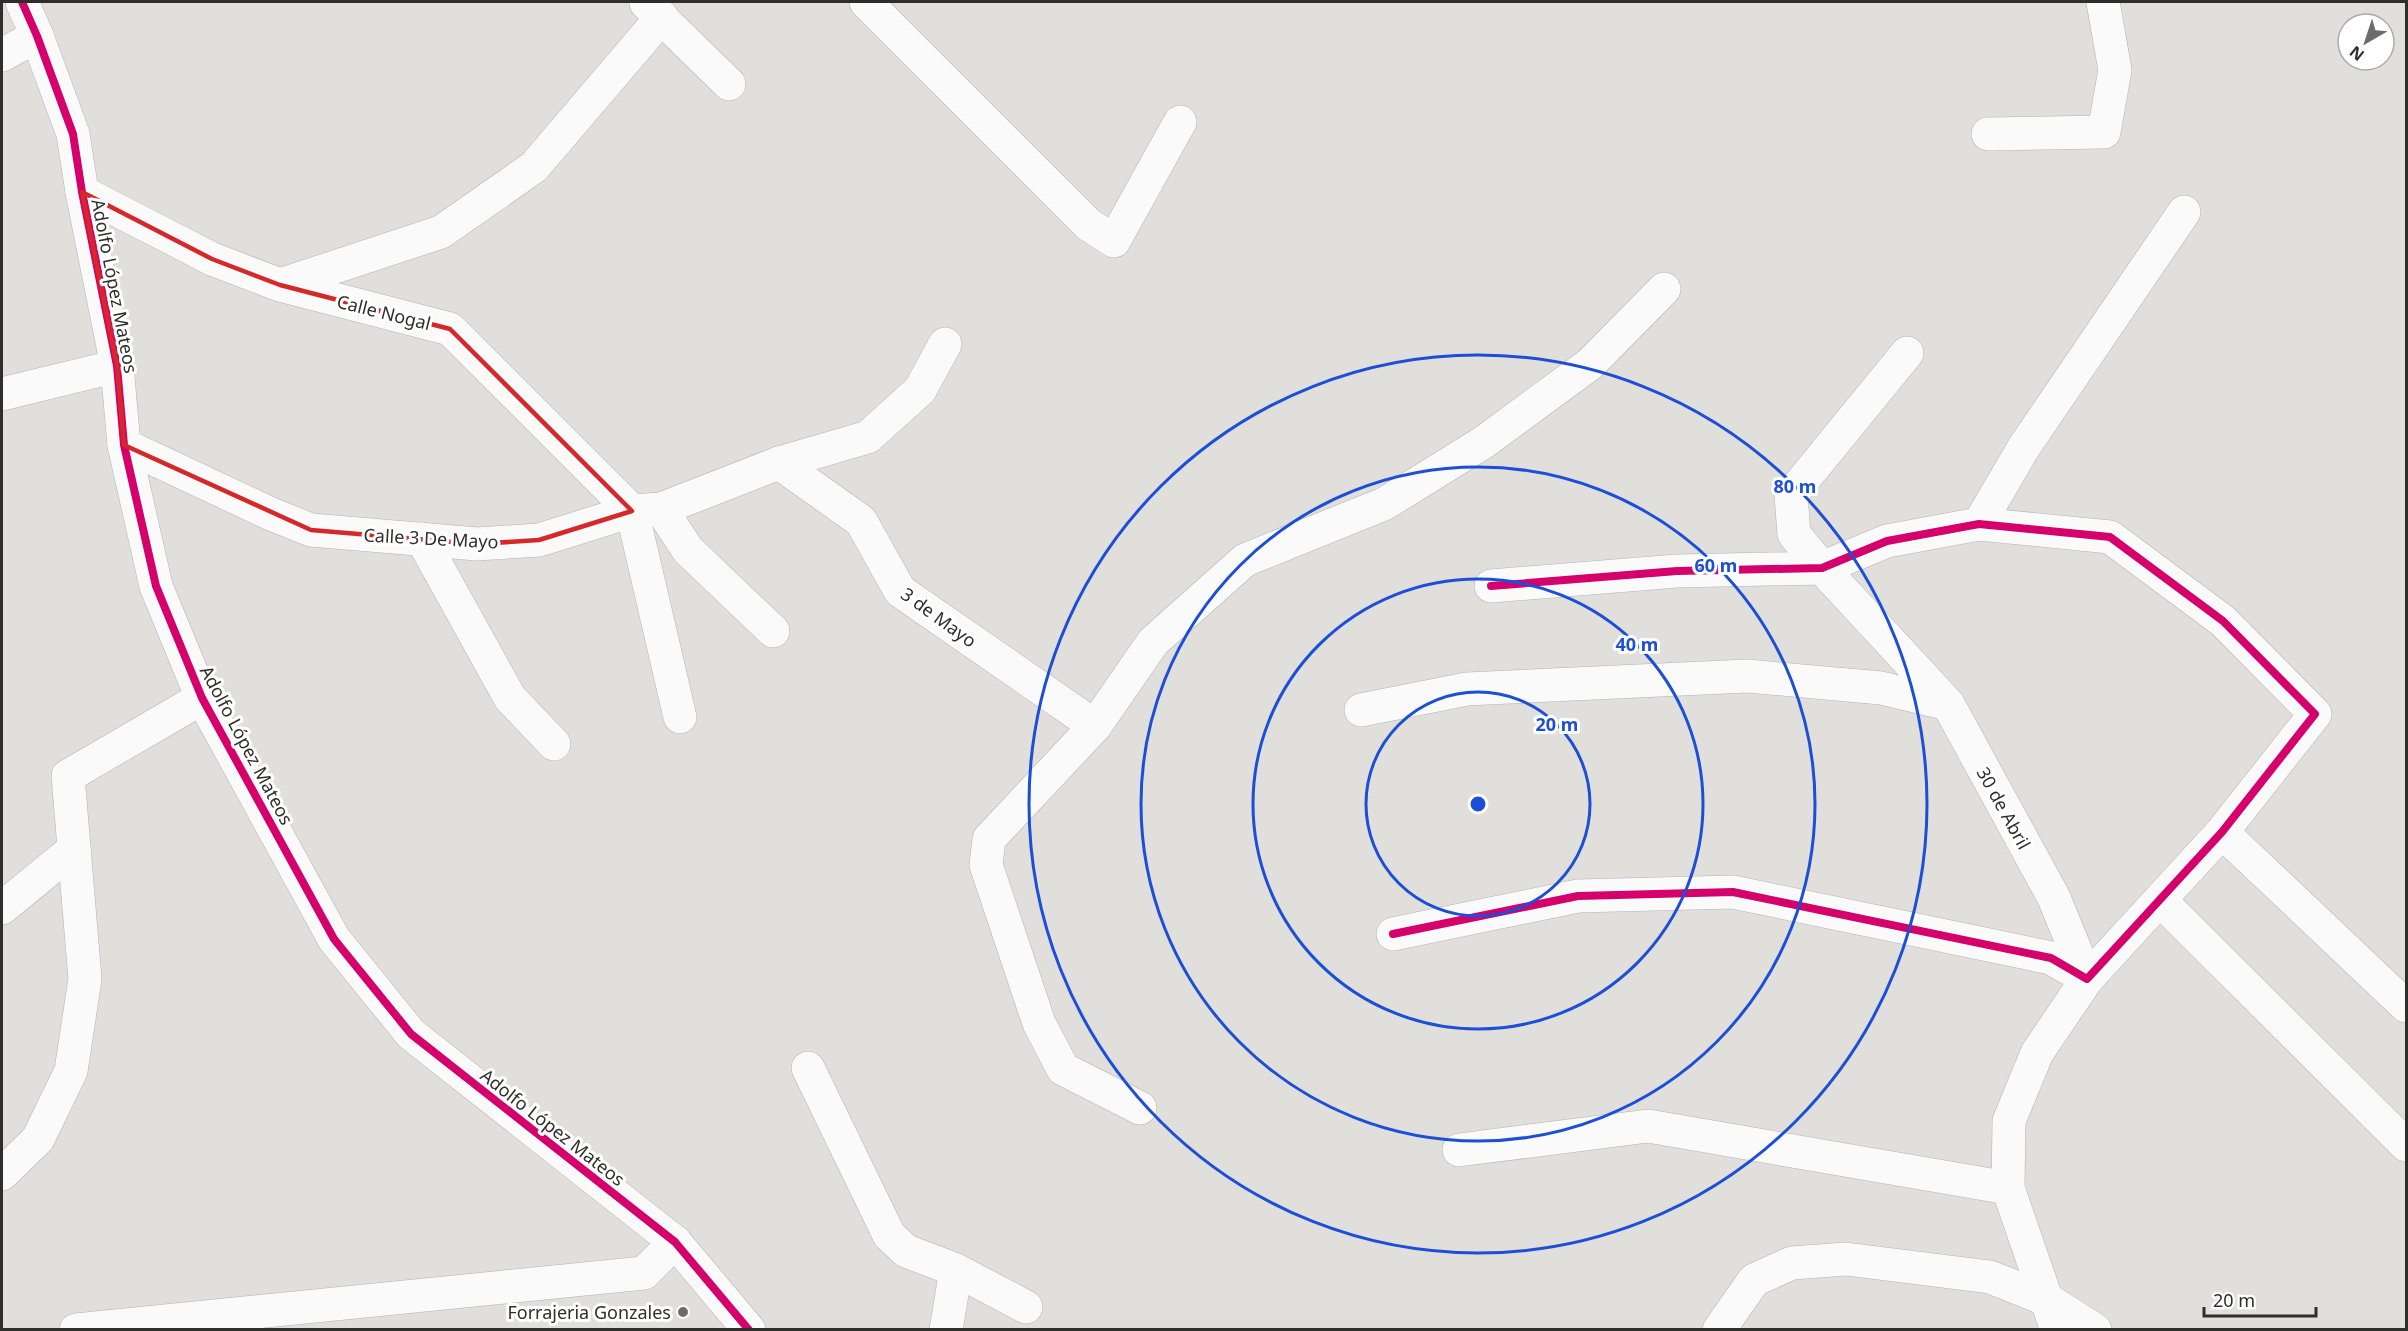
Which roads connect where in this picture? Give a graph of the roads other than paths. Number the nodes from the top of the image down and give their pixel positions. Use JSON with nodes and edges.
{"nodes":[{"id":1,"x":22,"y":2,"type":"edge"},
{"id":2,"x":866,"y":2,"type":"edge"},
{"id":3,"x":2103,"y":2,"type":"edge"},
{"id":4,"x":654,"y":9,"type":"edge"},
{"id":5,"x":37,"y":36,"type":"junction"},
{"id":6,"x":2,"y":55,"type":"edge"},
{"id":7,"x":729,"y":84,"type":"dead end"},
{"id":8,"x":1180,"y":122,"type":"dead end"},
{"id":9,"x":1988,"y":134,"type":"dead end"},
{"id":10,"x":82,"y":192,"type":"junction"},
{"id":11,"x":2184,"y":212,"type":"dead end"},
{"id":12,"x":280,"y":285,"type":"junction"},
{"id":13,"x":1664,"y":289,"type":"dead end"},
{"id":14,"x":945,"y":344,"type":"dead end"},
{"id":15,"x":1907,"y":353,"type":"dead end"},
{"id":16,"x":117,"y":366,"type":"junction"},
{"id":17,"x":2,"y":394,"type":"edge"},
{"id":18,"x":124,"y":445,"type":"junction"},
{"id":19,"x":780,"y":464,"type":"junction"},
{"id":20,"x":647,"y":510,"type":"junction"},
{"id":21,"x":1978,"y":524,"type":"junction"},
{"id":22,"x":422,"y":539,"type":"junction"},
{"id":23,"x":1822,"y":568,"type":"junction"},
{"id":24,"x":1491,"y":586,"type":"dead end"},
{"id":25,"x":773,"y":631,"type":"dead end"},
{"id":26,"x":202,"y":698,"type":"junction"},
{"id":27,"x":1947,"y":704,"type":"junction"},
{"id":28,"x":1361,"y":710,"type":"dead end"},
{"id":29,"x":680,"y":717,"type":"dead end"},
{"id":30,"x":1095,"y":726,"type":"junction"},
{"id":31,"x":554,"y":744,"type":"dead end"},
{"id":32,"x":2222,"y":832,"type":"junction"},
{"id":33,"x":74,"y":849,"type":"junction"},
{"id":34,"x":2161,"y":901,"type":"junction"},
{"id":35,"x":2,"y":908,"type":"edge"},
{"id":36,"x":1393,"y":934,"type":"dead end"},
{"id":37,"x":2087,"y":979,"type":"junction"},
{"id":38,"x":2406,"y":1006,"type":"edge"},
{"id":39,"x":808,"y":1068,"type":"dead end"},
{"id":40,"x":1140,"y":1108,"type":"dead end"},
{"id":41,"x":2406,"y":1145,"type":"edge"},
{"id":42,"x":1459,"y":1150,"type":"dead end"},
{"id":43,"x":2,"y":1174,"type":"edge"},
{"id":44,"x":2008,"y":1188,"type":"junction"},
{"id":45,"x":675,"y":1242,"type":"junction"},
{"id":46,"x":956,"y":1270,"type":"junction"},
{"id":47,"x":1026,"y":1307,"type":"dead end"},
{"id":48,"x":2052,"y":1315,"type":"edge"},
{"id":49,"x":76,"y":1329,"type":"edge"},
{"id":50,"x":749,"y":1329,"type":"edge"},
{"id":51,"x":946,"y":1329,"type":"edge"},
{"id":52,"x":1719,"y":1329,"type":"edge"},
{"id":53,"x":2095,"y":1329,"type":"edge"}],
"edges":[{"from":1,"to":5,"type":"street","name":"Adolfo López Mateos"},
{"from":2,"to":8,"type":"street"},
{"from":3,"to":9,"type":"street"},
{"from":4,"to":7,"type":"street"},
{"from":4,"to":12,"type":"street"},
{"from":5,"to":6,"type":"street"},
{"from":5,"to":10,"type":"street","name":"Adolfo López Mateos"},
{"from":10,"to":12,"type":"street","name":"Calle Nogal"},
{"from":10,"to":16,"type":"street","name":"Adolfo López Mateos"},
{"from":11,"to":21,"type":"street"},
{"from":12,"to":20,"type":"street","name":"Calle Nogal"},
{"from":13,"to":30,"type":"street"},
{"from":14,"to":19,"type":"street","name":"Calle 3 De Mayo"},
{"from":15,"to":23,"type":"street","name":"30 de Abril"},
{"from":16,"to":17,"type":"street"},
{"from":16,"to":18,"type":"street","name":"Adolfo López Mateos"},
{"from":18,"to":22,"type":"street","name":"Calle 3 De Mayo"},
{"from":18,"to":26,"type":"street","name":"Adolfo López Mateos"},
{"from":19,"to":20,"type":"street","name":"Calle 3 De Mayo"},
{"from":19,"to":30,"type":"street","name":"3 de Mayo"},
{"from":20,"to":22,"type":"street","name":"Calle 3 De Mayo"},
{"from":20,"to":25,"type":"street","name":"Calle Nogal"},
{"from":20,"to":29,"type":"street"},
{"from":21,"to":23,"type":"street"},
{"from":21,"to":32,"type":"street"},
{"from":22,"to":31,"type":"street"},
{"from":23,"to":24,"type":"street"},
{"from":23,"to":27,"type":"street","name":"30 de Abril"},
{"from":26,"to":33,"type":"street"},
{"from":26,"to":45,"type":"street","name":"Adolfo López Mateos"},
{"from":27,"to":28,"type":"street"},
{"from":27,"to":37,"type":"street","name":"30 de Abril"},
{"from":30,"to":40,"type":"street"},
{"from":32,"to":34,"type":"street"},
{"from":32,"to":38,"type":"street"},
{"from":33,"to":35,"type":"street"},
{"from":33,"to":43,"type":"street"},
{"from":34,"to":37,"type":"street"},
{"from":34,"to":41,"type":"street"},
{"from":36,"to":37,"type":"street"},
{"from":37,"to":44,"type":"street"},
{"from":39,"to":46,"type":"street"},
{"from":42,"to":44,"type":"street"},
{"from":44,"to":48,"type":"street"},
{"from":45,"to":49,"type":"street"},
{"from":45,"to":50,"type":"street","name":"Adolfo López Mateos"},
{"from":46,"to":47,"type":"street"},
{"from":46,"to":51,"type":"street"},
{"from":48,"to":52,"type":"street"},
{"from":48,"to":53,"type":"street"}]}
